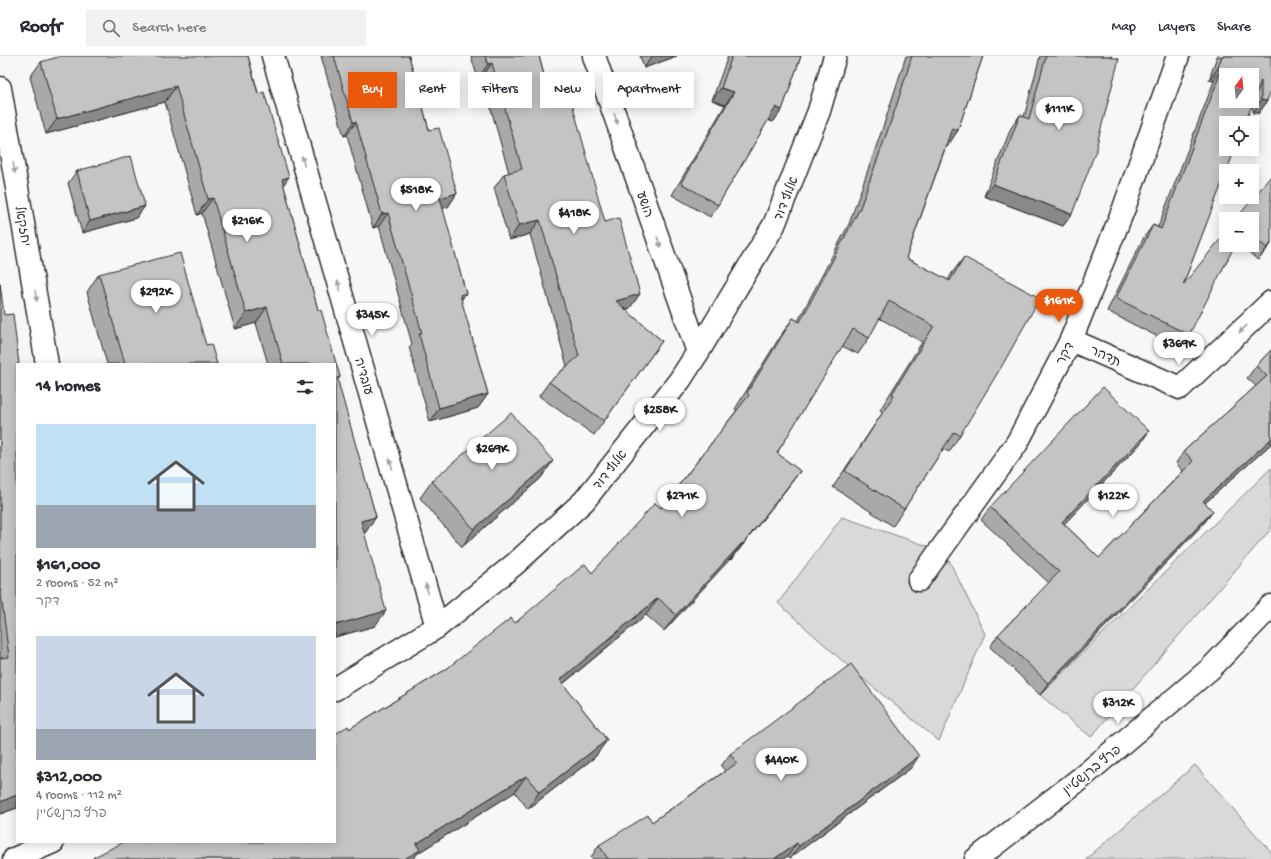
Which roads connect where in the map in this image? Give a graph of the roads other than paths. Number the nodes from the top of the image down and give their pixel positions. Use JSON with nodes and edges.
{"nodes":[{"id":1,"x":273,"y":56,"type":"edge"},
{"id":2,"x":594,"y":56,"type":"edge"},
{"id":3,"x":835,"y":56,"type":"edge"},
{"id":4,"x":1178,"y":56,"type":"edge"},
{"id":5,"x":0,"y":88,"type":"edge"},
{"id":6,"x":1271,"y":302,"type":"edge"},
{"id":7,"x":1071,"y":340,"type":"junction"},
{"id":8,"x":698,"y":352,"type":"junction"},
{"id":9,"x":47,"y":363,"type":"edge"},
{"id":10,"x":919,"y":580,"type":"dead end"},
{"id":11,"x":1271,"y":606,"type":"edge"},
{"id":12,"x":438,"y":627,"type":"junction"},
{"id":13,"x":336,"y":688,"type":"edge"},
{"id":14,"x":51,"y":843,"type":"edge"},
{"id":15,"x":14,"y":859,"type":"edge"},
{"id":16,"x":976,"y":859,"type":"edge"}],
"edges":[{"from":12,"to":1,"type":"street","name":"עובדיה","one_way":true},
{"from":2,"to":8,"type":"street","name":"הושע","one_way":true},
{"from":3,"to":8,"type":"street","name":"אלוף דוד"},
{"from":4,"to":7,"type":"street","name":"דקר"},
{"from":5,"to":9,"type":"street","name":"יחזקאל","one_way":true},
{"from":6,"to":7,"type":"street","name":"תדהר","one_way":true},
{"from":7,"to":10,"type":"street","name":"דקר"},
{"from":8,"to":12,"type":"street","name":"אלוף דוד"},
{"from":11,"to":16,"type":"street","name":"פרץ ברנשטיין"},
{"from":12,"to":13,"type":"street","name":"אלוף דוד"},
{"from":14,"to":15,"type":"street"}]}
